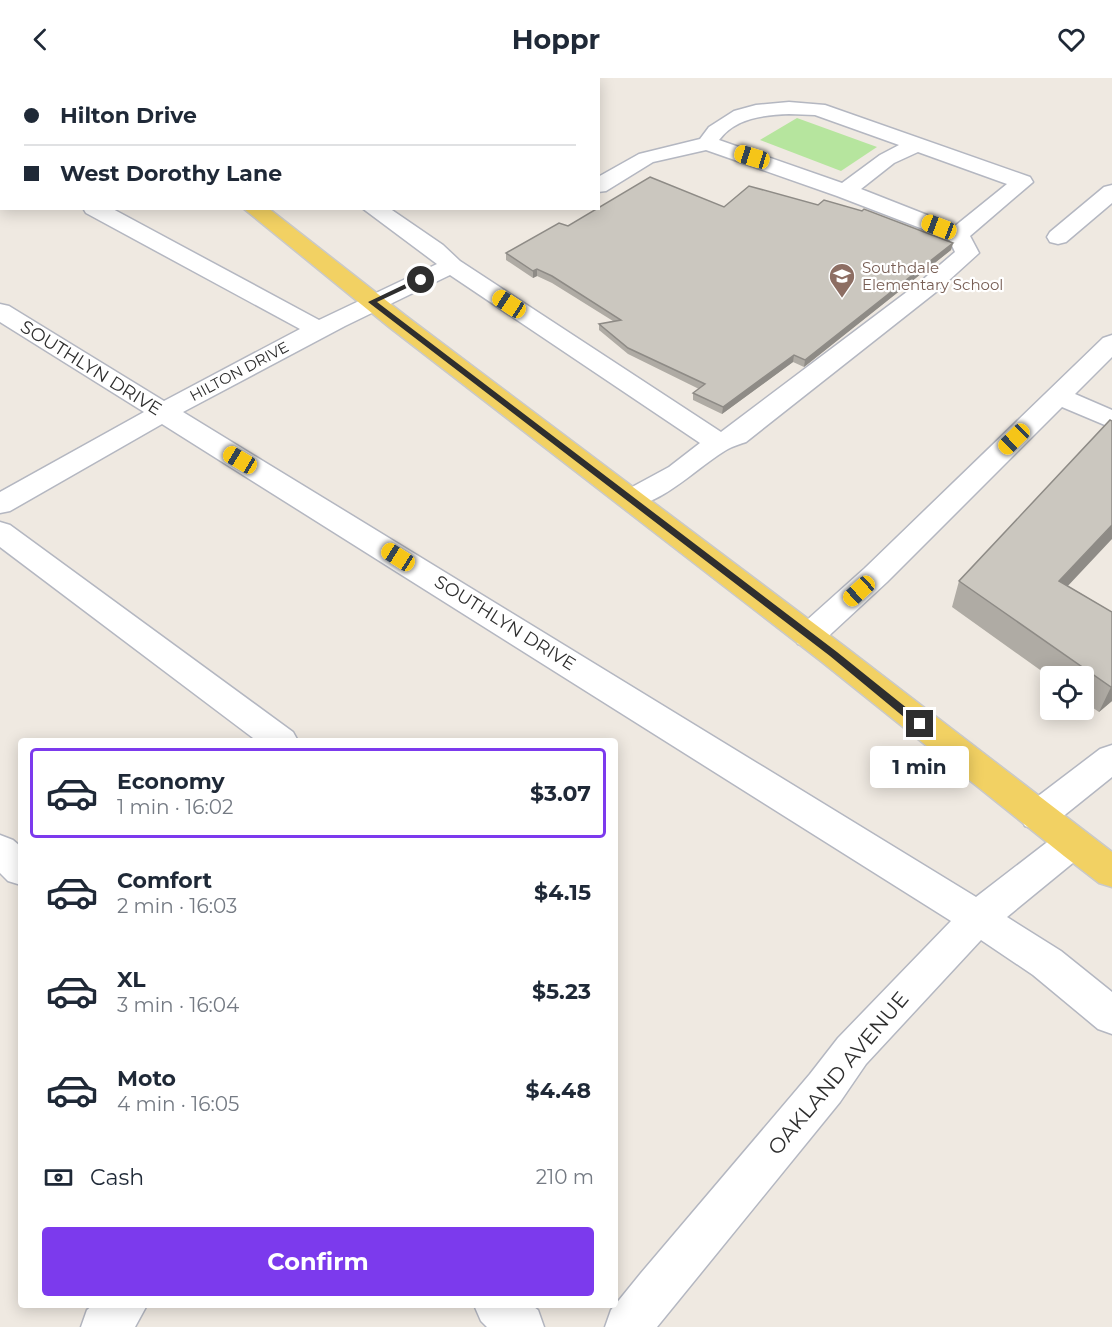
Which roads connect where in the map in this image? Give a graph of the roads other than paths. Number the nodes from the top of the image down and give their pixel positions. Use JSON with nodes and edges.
{"nodes":[{"id":1,"x":707,"y":143,"type":"junction"},
{"id":2,"x":915,"y":145,"type":"junction"},
{"id":3,"x":600,"y":185,"type":"edge"},
{"id":4,"x":845,"y":191,"type":"junction"},
{"id":5,"x":1108,"y":200,"type":"edge"},
{"id":6,"x":98,"y":210,"type":"edge"},
{"id":7,"x":257,"y":210,"type":"edge"},
{"id":8,"x":397,"y":210,"type":"edge"},
{"id":9,"x":379,"y":213,"type":"edge"},
{"id":10,"x":958,"y":234,"type":"junction"},
{"id":11,"x":1058,"y":237,"type":"dead end"},
{"id":12,"x":452,"y":266,"type":"junction"},
{"id":13,"x":372,"y":302,"type":"junction"},
{"id":14,"x":0,"y":311,"type":"edge"},
{"id":15,"x":318,"y":329,"type":"junction"},
{"id":16,"x":1112,"y":343,"type":"edge"},
{"id":17,"x":1058,"y":396,"type":"junction"},
{"id":18,"x":162,"y":412,"type":"junction"},
{"id":19,"x":1112,"y":420,"type":"edge"},
{"id":20,"x":718,"y":443,"type":"junction"},
{"id":21,"x":631,"y":500,"type":"junction"},
{"id":22,"x":0,"y":504,"type":"edge"},
{"id":23,"x":0,"y":532,"type":"edge"},
{"id":24,"x":809,"y":636,"type":"junction"},
{"id":25,"x":277,"y":738,"type":"edge"},
{"id":26,"x":1112,"y":758,"type":"edge"},
{"id":27,"x":1038,"y":816,"type":"junction"},
{"id":28,"x":1072,"y":843,"type":"junction"},
{"id":29,"x":0,"y":850,"type":"edge"},
{"id":30,"x":18,"y":867,"type":"edge"},
{"id":31,"x":1112,"y":872,"type":"edge"},
{"id":32,"x":978,"y":918,"type":"junction"},
{"id":33,"x":1112,"y":1016,"type":"edge"},
{"id":34,"x":121,"y":1308,"type":"edge"},
{"id":35,"x":499,"y":1308,"type":"edge"},
{"id":36,"x":105,"y":1327,"type":"edge"},
{"id":37,"x":521,"y":1327,"type":"edge"},
{"id":38,"x":628,"y":1327,"type":"edge"}],
"edges":[{"from":1,"to":2,"type":"street"},
{"from":1,"to":3,"type":"street"},
{"from":1,"to":4,"type":"street"},
{"from":2,"to":4,"type":"street"},
{"from":2,"to":10,"type":"street"},
{"from":4,"to":10,"type":"street"},
{"from":5,"to":11,"type":"street"},
{"from":6,"to":15,"type":"street"},
{"from":7,"to":13,"type":"main road"},
{"from":8,"to":9,"type":"street"},
{"from":9,"to":12,"type":"street"},
{"from":10,"to":20,"type":"street"},
{"from":12,"to":13,"type":"street","name":"HILTON DRIVE"},
{"from":12,"to":20,"type":"street"},
{"from":13,"to":15,"type":"street","name":"HILTON DRIVE"},
{"from":13,"to":21,"type":"main road"},
{"from":14,"to":18,"type":"street","name":"SOUTHLYN DRIVE"},
{"from":15,"to":18,"type":"street","name":"HILTON DRIVE"},
{"from":16,"to":17,"type":"street"},
{"from":17,"to":19,"type":"street"},
{"from":17,"to":24,"type":"street"},
{"from":18,"to":22,"type":"street","name":"HILTON DRIVE"},
{"from":18,"to":32,"type":"street","name":"SOUTHLYN DRIVE"},
{"from":20,"to":21,"type":"street"},
{"from":21,"to":24,"type":"main road"},
{"from":23,"to":25,"type":"street"},
{"from":24,"to":27,"type":"main road"},
{"from":26,"to":27,"type":"street"},
{"from":27,"to":28,"type":"main road"},
{"from":28,"to":31,"type":"main road"},
{"from":28,"to":32,"type":"street","name":"OAKLAND AVENUE"},
{"from":29,"to":30,"type":"street"},
{"from":32,"to":33,"type":"street","name":"SOUTHLYN DRIVE"},
{"from":32,"to":38,"type":"street","name":"OAKLAND AVENUE"},
{"from":34,"to":36,"type":"street"},
{"from":35,"to":37,"type":"street"}]}
